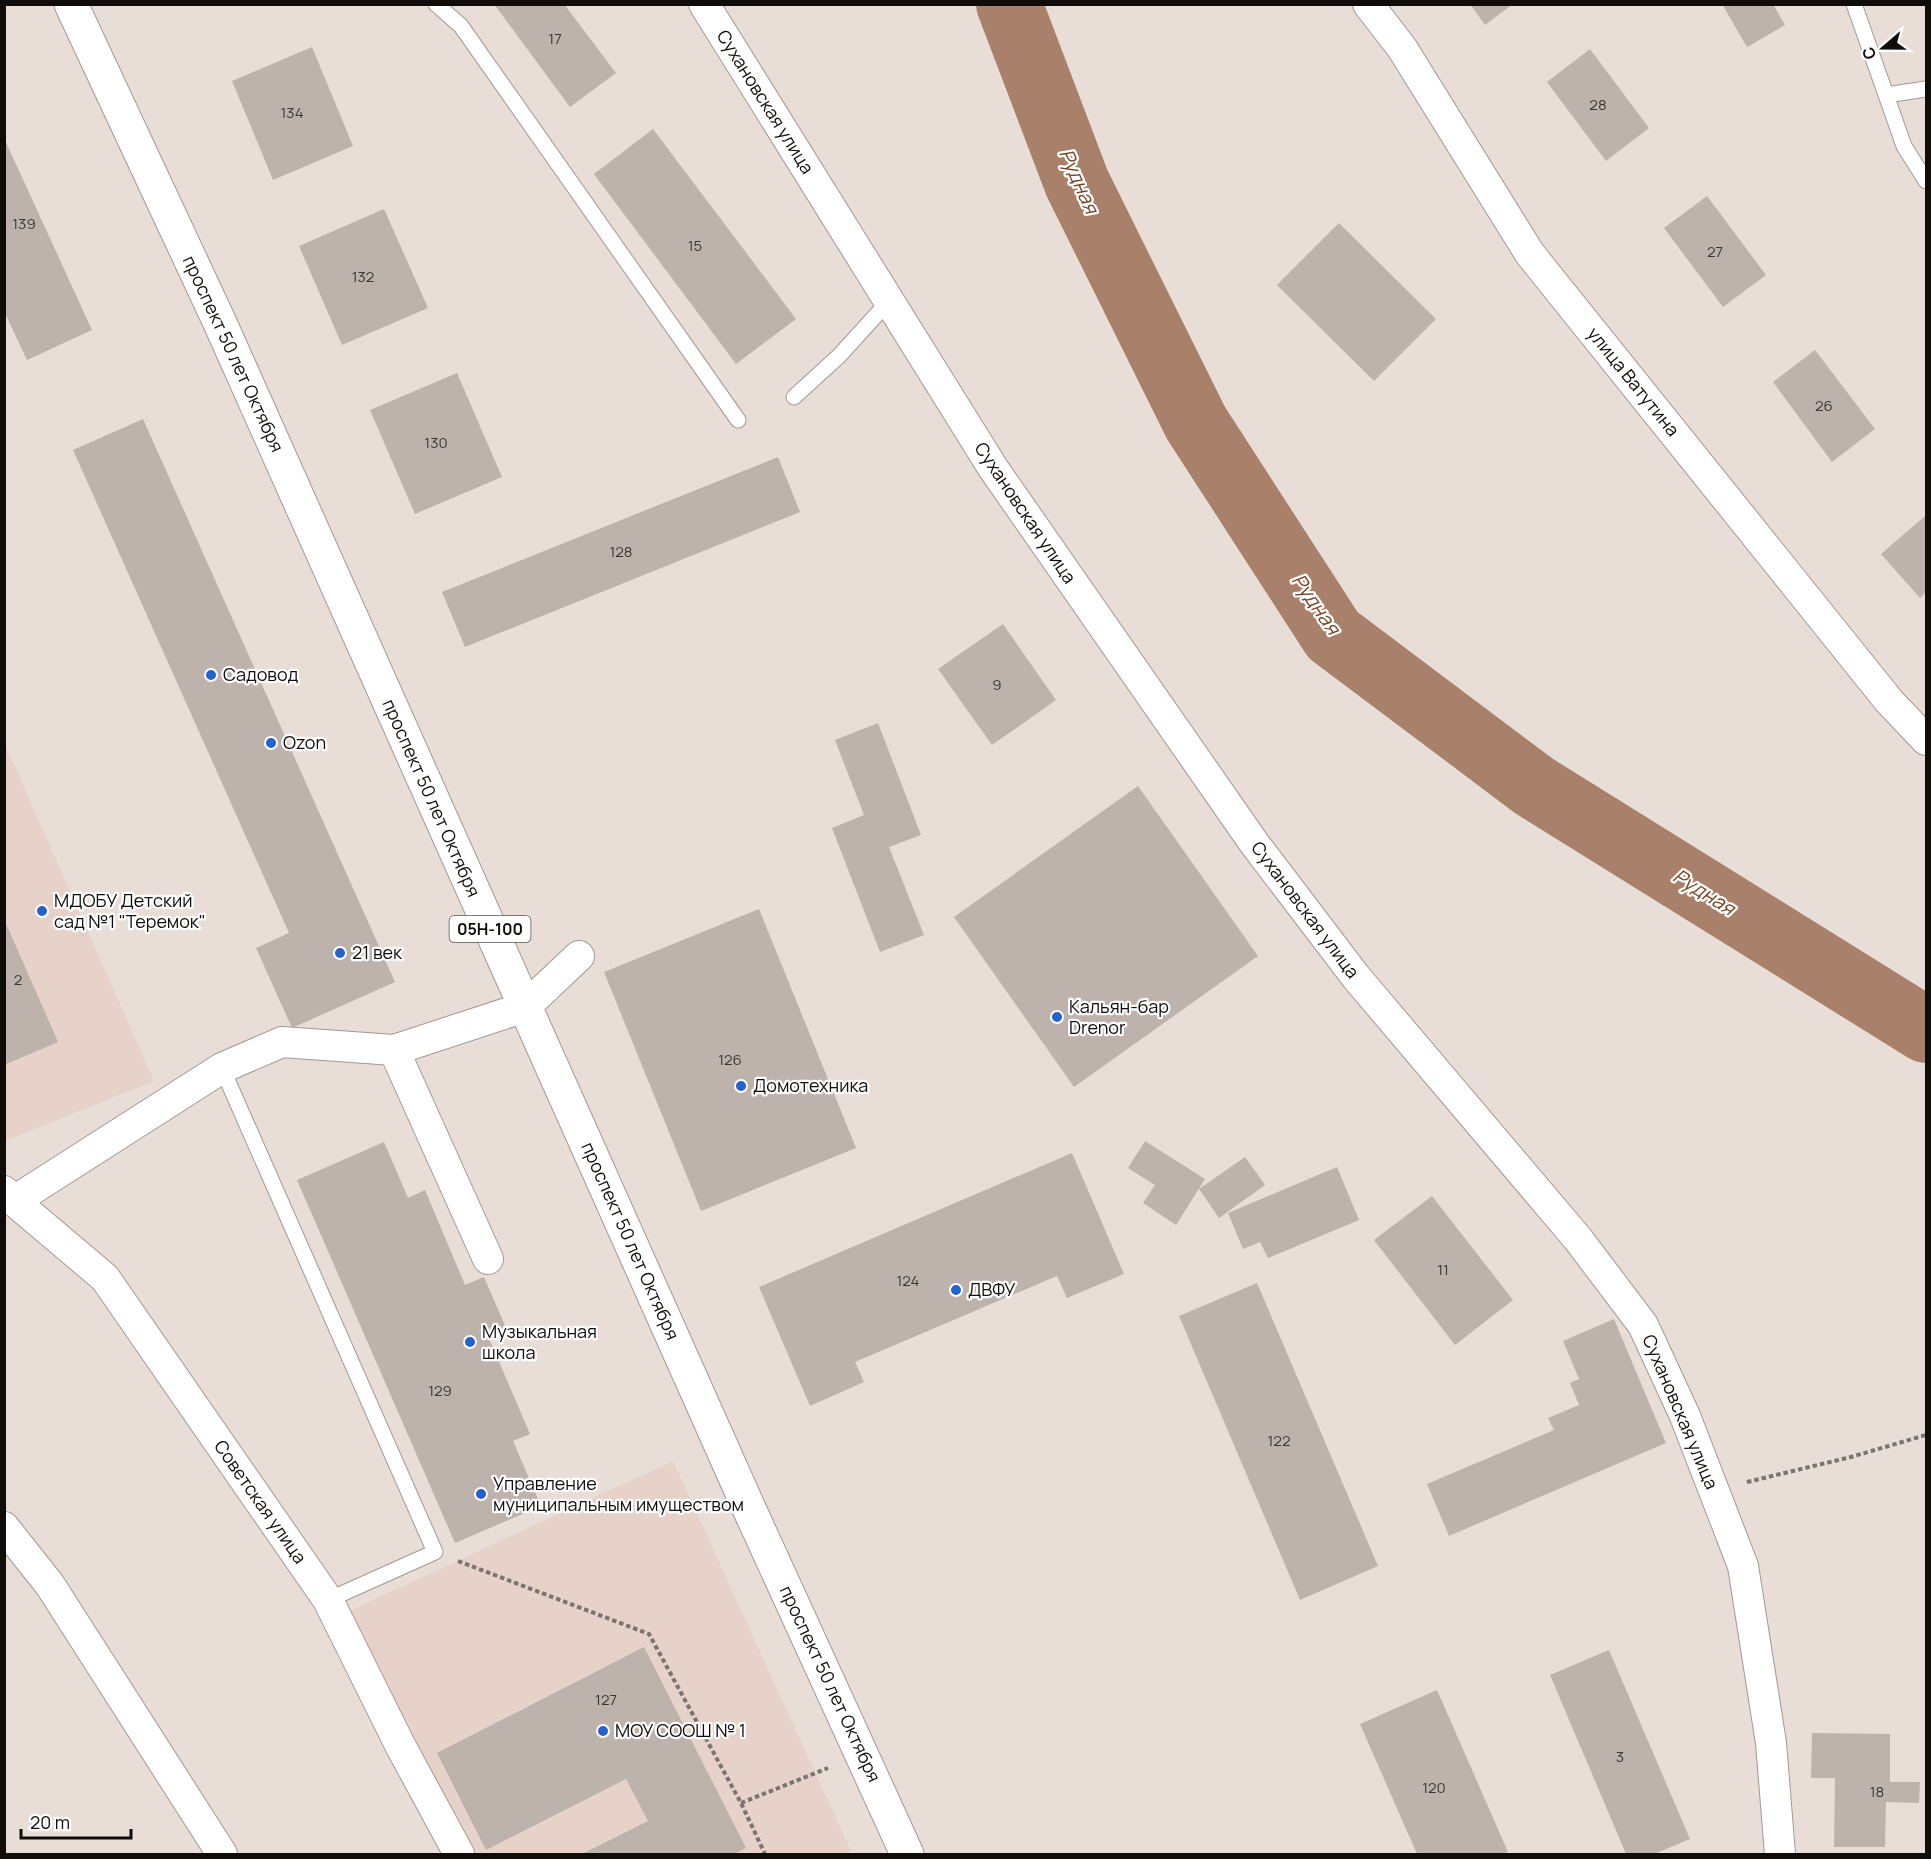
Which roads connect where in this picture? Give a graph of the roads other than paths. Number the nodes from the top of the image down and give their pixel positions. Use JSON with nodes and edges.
{"nodes":[{"id":1,"x":71,"y":4,"type":"edge"},
{"id":2,"x":436,"y":4,"type":"edge"},
{"id":3,"x":704,"y":4,"type":"edge"},
{"id":4,"x":1368,"y":4,"type":"edge"},
{"id":5,"x":1854,"y":4,"type":"edge"},
{"id":6,"x":1926,"y":88,"type":"edge"},
{"id":7,"x":1886,"y":95,"type":"junction"},
{"id":8,"x":1926,"y":181,"type":"edge"},
{"id":9,"x":889,"y":301,"type":"junction"},
{"id":10,"x":794,"y":397,"type":"dead end"},
{"id":11,"x":738,"y":420,"type":"dead end"},
{"id":12,"x":1926,"y":740,"type":"edge"},
{"id":13,"x":579,"y":956,"type":"dead end"},
{"id":14,"x":525,"y":1007,"type":"junction"},
{"id":15,"x":394,"y":1050,"type":"junction"},
{"id":16,"x":222,"y":1068,"type":"junction"},
{"id":17,"x":9,"y":1196,"type":"edge"},
{"id":18,"x":488,"y":1258,"type":"dead end"},
{"id":19,"x":4,"y":1527,"type":"edge"},
{"id":20,"x":328,"y":1600,"type":"junction"},
{"id":21,"x":222,"y":1854,"type":"edge"},
{"id":22,"x":459,"y":1854,"type":"edge"},
{"id":23,"x":907,"y":1854,"type":"edge"},
{"id":24,"x":1780,"y":1854,"type":"edge"}],
"edges":[{"from":1,"to":14,"type":"main road","name":"проспект 50 лет Октября","number":"05Н-100"},
{"from":2,"to":11,"type":"lane"},
{"from":3,"to":9,"type":"street","name":"Сухановская улица"},
{"from":4,"to":12,"type":"street","name":"улица Ватутина"},
{"from":5,"to":7,"type":"lane"},
{"from":6,"to":7,"type":"lane"},
{"from":7,"to":8,"type":"lane"},
{"from":9,"to":10,"type":"lane"},
{"from":9,"to":24,"type":"street","name":"Сухановская улица"},
{"from":13,"to":14,"type":"street"},
{"from":14,"to":15,"type":"street"},
{"from":14,"to":23,"type":"main road","name":"проспект 50 лет Октября","number":"05Н-100"},
{"from":15,"to":16,"type":"street"},
{"from":15,"to":18,"type":"street"},
{"from":16,"to":17,"type":"street"},
{"from":16,"to":20,"type":"lane"},
{"from":17,"to":20,"type":"street","name":"Советская улица"},
{"from":19,"to":21,"type":"street"},
{"from":20,"to":22,"type":"street","name":"Советская улица"}]}
